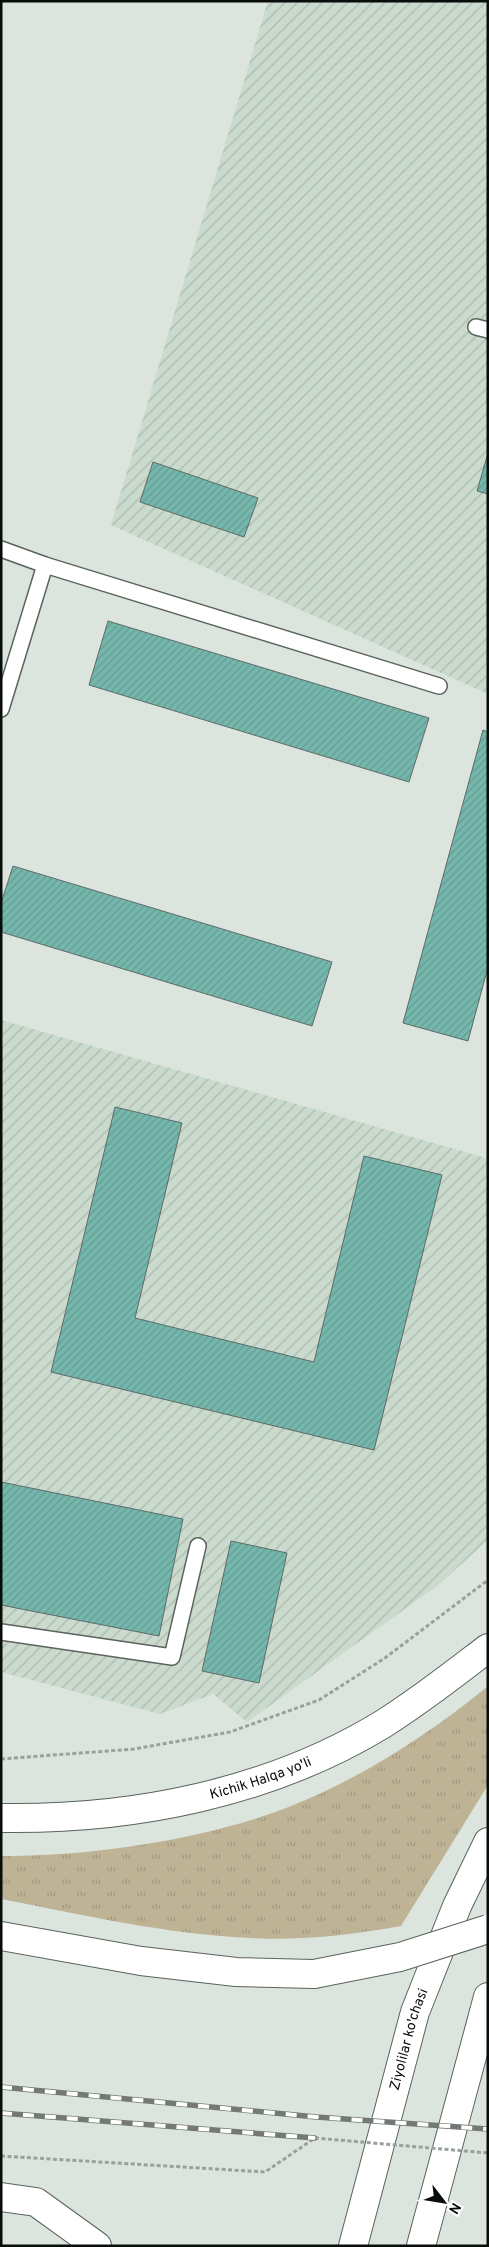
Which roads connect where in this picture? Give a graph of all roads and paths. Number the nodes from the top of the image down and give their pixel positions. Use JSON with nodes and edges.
{"nodes":[{"id":1,"x":1,"y":549,"type":"edge"},
{"id":2,"x":45,"y":565,"type":"junction"},
{"id":3,"x":439,"y":686,"type":"dead end"},
{"id":4,"x":1,"y":710,"type":"edge"},
{"id":5,"x":198,"y":1546,"type":"dead end"},
{"id":6,"x":488,"y":1580,"type":"edge"},
{"id":7,"x":1,"y":1632,"type":"edge"},
{"id":8,"x":488,"y":1648,"type":"edge"},
{"id":9,"x":1,"y":1759,"type":"edge"},
{"id":10,"x":1,"y":1818,"type":"edge"},
{"id":11,"x":488,"y":1842,"type":"edge"},
{"id":12,"x":488,"y":1929,"type":"edge"},
{"id":13,"x":1,"y":1936,"type":"edge"},
{"id":14,"x":488,"y":1997,"type":"edge"},
{"id":15,"x":488,"y":2153,"type":"edge"},
{"id":16,"x":1,"y":2156,"type":"edge"},
{"id":17,"x":1,"y":2197,"type":"edge"},
{"id":18,"x":97,"y":2246,"type":"edge"},
{"id":19,"x":353,"y":2246,"type":"edge"},
{"id":20,"x":421,"y":2246,"type":"edge"}],
"edges":[{"from":1,"to":2,"type":"lane"},
{"from":2,"to":3,"type":"lane"},
{"from":2,"to":4,"type":"lane"},
{"from":5,"to":7,"type":"lane"},
{"from":6,"to":9,"type":"path"},
{"from":8,"to":10,"type":"main road","name":"Kichik Halqa yo'li"},
{"from":11,"to":19,"type":"main road","name":"Ziyolilar ko'chasi"},
{"from":12,"to":13,"type":"main road","bridge":true},
{"from":14,"to":20,"type":"main road"},
{"from":15,"to":16,"type":"path","bridge":true},
{"from":17,"to":18,"type":"main road"}]}
